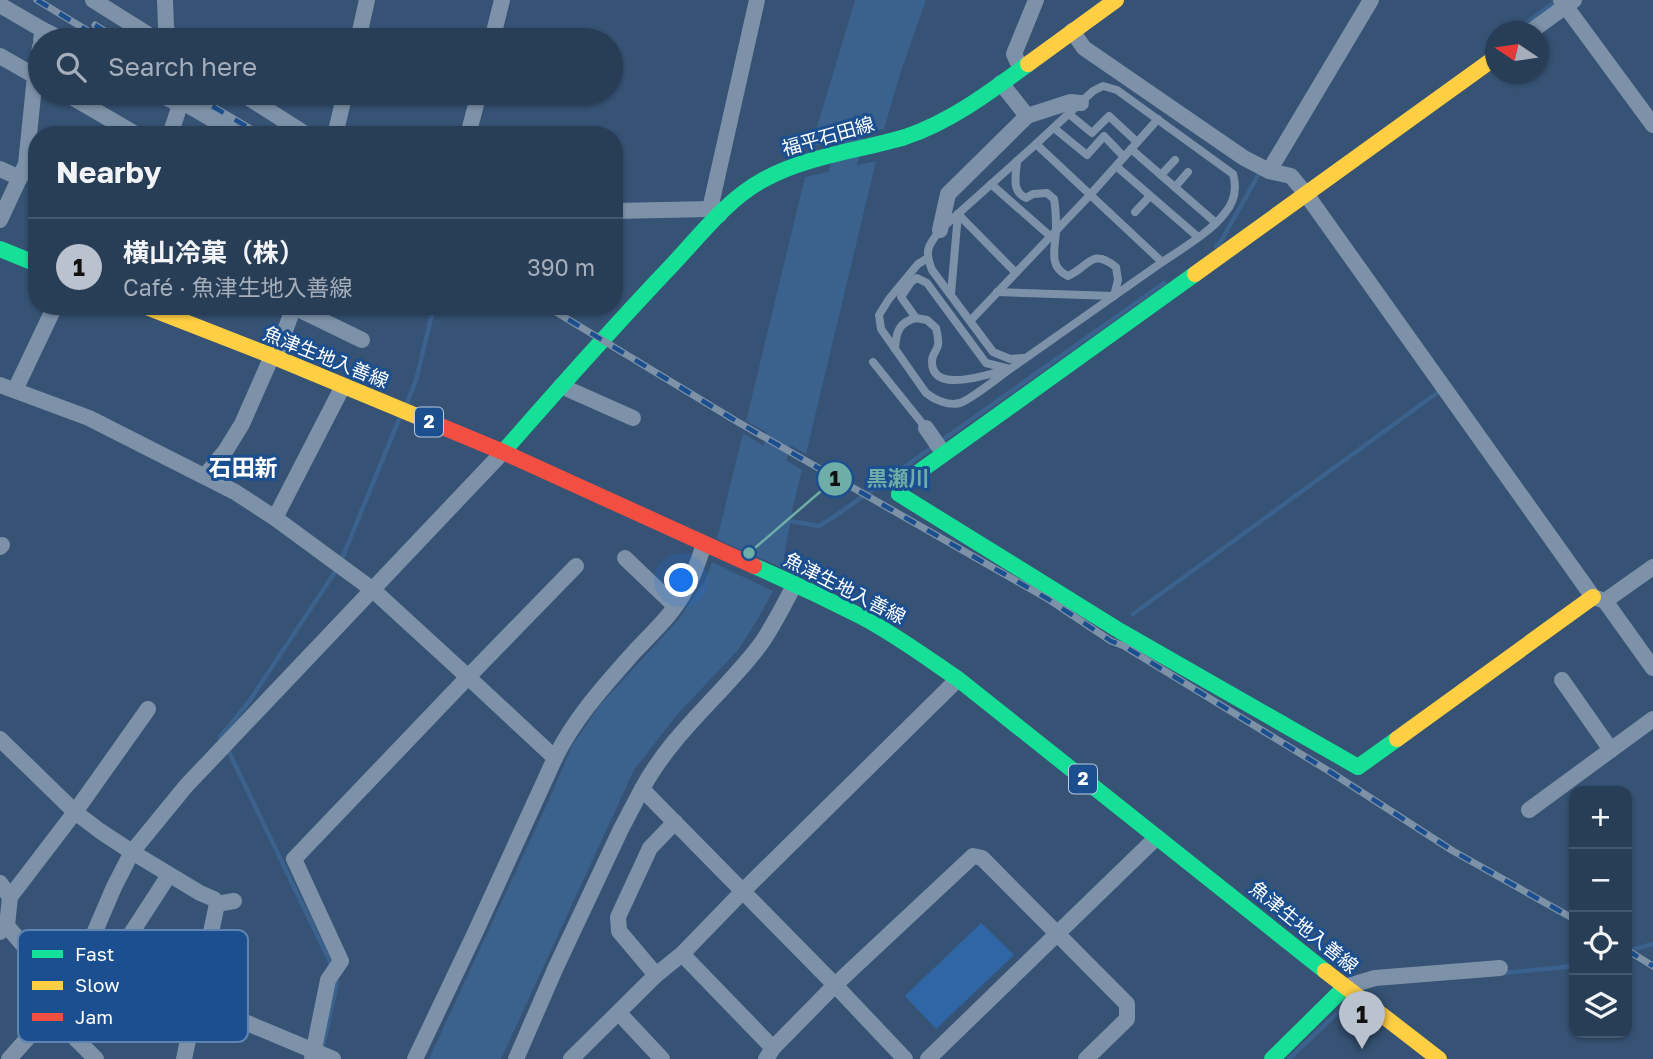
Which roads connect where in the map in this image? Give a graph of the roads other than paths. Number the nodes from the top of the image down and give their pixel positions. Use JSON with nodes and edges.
{"nodes":[{"id":1,"x":93,"y":0,"type":"edge"},
{"id":2,"x":165,"y":0,"type":"edge"},
{"id":3,"x":367,"y":0,"type":"edge"},
{"id":4,"x":502,"y":0,"type":"edge"},
{"id":5,"x":757,"y":0,"type":"edge"},
{"id":6,"x":1036,"y":0,"type":"edge"},
{"id":7,"x":1116,"y":0,"type":"edge"},
{"id":8,"x":1371,"y":0,"type":"edge"},
{"id":9,"x":1567,"y":2,"type":"edge"},
{"id":10,"x":0,"y":5,"type":"edge"},
{"id":11,"x":1544,"y":21,"type":"edge"},
{"id":12,"x":32,"y":28,"type":"edge"},
{"id":13,"x":138,"y":28,"type":"edge"},
{"id":14,"x":166,"y":28,"type":"edge"},
{"id":15,"x":361,"y":28,"type":"edge"},
{"id":16,"x":495,"y":28,"type":"edge"},
{"id":17,"x":1072,"y":31,"type":"junction"},
{"id":18,"x":0,"y":56,"type":"edge"},
{"id":19,"x":1485,"y":65,"type":"edge"},
{"id":20,"x":1021,"y":69,"type":"junction"},
{"id":21,"x":28,"y":71,"type":"edge"},
{"id":22,"x":1001,"y":83,"type":"junction"},
{"id":23,"x":34,"y":105,"type":"edge"},
{"id":24,"x":86,"y":105,"type":"edge"},
{"id":25,"x":180,"y":105,"type":"edge"},
{"id":26,"x":188,"y":105,"type":"edge"},
{"id":27,"x":260,"y":105,"type":"edge"},
{"id":28,"x":342,"y":105,"type":"edge"},
{"id":29,"x":476,"y":105,"type":"edge"},
{"id":30,"x":1075,"y":108,"type":"junction"},
{"id":31,"x":1027,"y":116,"type":"junction"},
{"id":32,"x":1158,"y":119,"type":"junction"},
{"id":33,"x":1653,"y":125,"type":"edge"},
{"id":34,"x":31,"y":126,"type":"edge"},
{"id":35,"x":122,"y":126,"type":"edge"},
{"id":36,"x":173,"y":126,"type":"edge"},
{"id":37,"x":224,"y":126,"type":"edge"},
{"id":38,"x":293,"y":126,"type":"edge"},
{"id":39,"x":337,"y":126,"type":"edge"},
{"id":40,"x":470,"y":126,"type":"edge"},
{"id":41,"x":1054,"y":128,"type":"junction"},
{"id":42,"x":1036,"y":144,"type":"junction"},
{"id":43,"x":1134,"y":145,"type":"junction"},
{"id":44,"x":28,"y":150,"type":"edge"},
{"id":45,"x":1124,"y":157,"type":"junction"},
{"id":46,"x":1175,"y":160,"type":"dead end"},
{"id":47,"x":1017,"y":161,"type":"junction"},
{"id":48,"x":1116,"y":166,"type":"junction"},
{"id":49,"x":0,"y":169,"type":"edge"},
{"id":50,"x":1269,"y":171,"type":"junction"},
{"id":51,"x":1188,"y":172,"type":"dead end"},
{"id":52,"x":1161,"y":175,"type":"junction"},
{"id":53,"x":20,"y":178,"type":"junction"},
{"id":54,"x":991,"y":184,"type":"junction"},
{"id":55,"x":1175,"y":187,"type":"junction"},
{"id":56,"x":1306,"y":194,"type":"junction"},
{"id":57,"x":1090,"y":195,"type":"junction"},
{"id":58,"x":1150,"y":196,"type":"junction"},
{"id":59,"x":623,"y":211,"type":"edge"},
{"id":60,"x":714,"y":212,"type":"junction"},
{"id":61,"x":1135,"y":212,"type":"dead end"},
{"id":62,"x":958,"y":214,"type":"junction"},
{"id":63,"x":0,"y":220,"type":"edge"},
{"id":64,"x":1216,"y":223,"type":"junction"},
{"id":65,"x":940,"y":230,"type":"junction"},
{"id":66,"x":1053,"y":233,"type":"junction"},
{"id":67,"x":1198,"y":237,"type":"junction"},
{"id":68,"x":0,"y":249,"type":"edge"},
{"id":69,"x":928,"y":258,"type":"junction"},
{"id":70,"x":28,"y":260,"type":"edge"},
{"id":71,"x":1162,"y":262,"type":"junction"},
{"id":72,"x":1016,"y":273,"type":"junction"},
{"id":73,"x":997,"y":292,"type":"junction"},
{"id":74,"x":951,"y":294,"type":"junction"},
{"id":75,"x":1115,"y":296,"type":"junction"},
{"id":76,"x":50,"y":315,"type":"edge"},
{"id":77,"x":167,"y":315,"type":"edge"},
{"id":78,"x":291,"y":315,"type":"edge"},
{"id":79,"x":310,"y":315,"type":"edge"},
{"id":80,"x":916,"y":318,"type":"junction"},
{"id":81,"x":971,"y":320,"type":"junction"},
{"id":82,"x":362,"y":340,"type":"dead end"},
{"id":83,"x":895,"y":349,"type":"junction"},
{"id":84,"x":274,"y":357,"type":"junction"},
{"id":85,"x":1026,"y":358,"type":"junction"},
{"id":86,"x":873,"y":362,"type":"dead end"},
{"id":87,"x":1010,"y":369,"type":"junction"},
{"id":88,"x":343,"y":386,"type":"junction"},
{"id":89,"x":561,"y":386,"type":"junction"},
{"id":90,"x":8,"y":387,"type":"edge"},
{"id":91,"x":633,"y":418,"type":"dead end"},
{"id":92,"x":926,"y":428,"type":"joint"},
{"id":93,"x":503,"y":452,"type":"junction"},
{"id":94,"x":944,"y":454,"type":"junction"},
{"id":95,"x":205,"y":476,"type":"junction"},
{"id":96,"x":275,"y":518,"type":"junction"},
{"id":97,"x":707,"y":546,"type":"junction"},
{"id":98,"x":625,"y":558,"type":"dead end"},
{"id":99,"x":576,"y":566,"type":"dead end"},
{"id":100,"x":1653,"y":566,"type":"edge"},
{"id":101,"x":789,"y":582,"type":"junction"},
{"id":102,"x":373,"y":590,"type":"junction"},
{"id":103,"x":1599,"y":599,"type":"junction"},
{"id":104,"x":675,"y":606,"type":"junction"},
{"id":105,"x":1653,"y":668,"type":"edge"},
{"id":106,"x":468,"y":677,"type":"junction"},
{"id":107,"x":958,"y":679,"type":"junction"},
{"id":108,"x":1562,"y":680,"type":"dead end"},
{"id":109,"x":148,"y":709,"type":"dead end"},
{"id":110,"x":1653,"y":719,"type":"edge"},
{"id":111,"x":4,"y":749,"type":"edge"},
{"id":112,"x":1611,"y":750,"type":"junction"},
{"id":113,"x":555,"y":758,"type":"junction"},
{"id":114,"x":642,"y":789,"type":"junction"},
{"id":115,"x":1530,"y":810,"type":"dead end"},
{"id":116,"x":75,"y":812,"type":"junction"},
{"id":117,"x":675,"y":822,"type":"junction"},
{"id":118,"x":1157,"y":837,"type":"junction"},
{"id":119,"x":132,"y":852,"type":"junction"},
{"id":120,"x":169,"y":875,"type":"junction"},
{"id":121,"x":0,"y":883,"type":"edge"},
{"id":122,"x":743,"y":891,"type":"junction"},
{"id":123,"x":10,"y":897,"type":"junction"},
{"id":124,"x":234,"y":901,"type":"dead end"},
{"id":125,"x":217,"y":904,"type":"junction"},
{"id":126,"x":3,"y":929,"type":"edge"},
{"id":127,"x":96,"y":930,"type":"edge"},
{"id":128,"x":134,"y":930,"type":"edge"},
{"id":129,"x":211,"y":930,"type":"edge"},
{"id":130,"x":1058,"y":933,"type":"junction"},
{"id":131,"x":18,"y":945,"type":"edge"},
{"id":132,"x":682,"y":954,"type":"junction"},
{"id":133,"x":1500,"y":968,"type":"dead end"},
{"id":134,"x":656,"y":975,"type":"junction"},
{"id":135,"x":835,"y":985,"type":"junction"},
{"id":136,"x":1346,"y":987,"type":"junction"},
{"id":137,"x":619,"y":1013,"type":"junction"},
{"id":138,"x":248,"y":1024,"type":"edge"},
{"id":139,"x":24,"y":1042,"type":"edge"},
{"id":140,"x":79,"y":1042,"type":"edge"},
{"id":141,"x":769,"y":1053,"type":"edge"},
{"id":142,"x":313,"y":1054,"type":"edge"},
{"id":143,"x":9,"y":1059,"type":"edge"},
{"id":144,"x":96,"y":1059,"type":"edge"},
{"id":145,"x":333,"y":1059,"type":"edge"},
{"id":146,"x":415,"y":1059,"type":"edge"},
{"id":147,"x":516,"y":1059,"type":"edge"},
{"id":148,"x":571,"y":1059,"type":"edge"},
{"id":149,"x":662,"y":1059,"type":"edge"},
{"id":150,"x":905,"y":1059,"type":"edge"},
{"id":151,"x":928,"y":1059,"type":"edge"},
{"id":152,"x":1086,"y":1059,"type":"edge"},
{"id":153,"x":1272,"y":1059,"type":"edge"},
{"id":154,"x":1439,"y":1059,"type":"edge"}],
"edges":[{"from":1,"to":13,"type":"street"},
{"from":2,"to":14,"type":"street"},
{"from":3,"to":15,"type":"street"},
{"from":4,"to":16,"type":"street"},
{"from":5,"to":60,"type":"street"},
{"from":6,"to":20,"type":"street"},
{"from":7,"to":17,"type":"main road","name":"福平石田線"},
{"from":8,"to":50,"type":"street"},
{"from":9,"to":11,"type":"street"},
{"from":9,"to":33,"type":"street"},
{"from":10,"to":12,"type":"street"},
{"from":17,"to":20,"type":"main road","name":"福平石田線"},
{"from":17,"to":50,"type":"street"},
{"from":18,"to":21,"type":"street"},
{"from":19,"to":56,"type":"main road"},
{"from":20,"to":22,"type":"main road","name":"福平石田線"},
{"from":22,"to":31,"type":"street"},
{"from":22,"to":60,"type":"main road","name":"福平石田線"},
{"from":23,"to":34,"type":"street"},
{"from":24,"to":35,"type":"street"},
{"from":25,"to":36,"type":"street"},
{"from":26,"to":37,"type":"street"},
{"from":27,"to":38,"type":"street"},
{"from":28,"to":39,"type":"street"},
{"from":29,"to":40,"type":"street"},
{"from":30,"to":31,"type":"street"},
{"from":30,"to":32,"type":"lane"},
{"from":30,"to":41,"type":"lane"},
{"from":30,"to":43,"type":"lane"},
{"from":31,"to":65,"type":"street"},
{"from":32,"to":43,"type":"lane"},
{"from":32,"to":64,"type":"lane"},
{"from":41,"to":42,"type":"lane"},
{"from":41,"to":45,"type":"lane"},
{"from":42,"to":47,"type":"lane"},
{"from":42,"to":57,"type":"lane"},
{"from":43,"to":45,"type":"lane"},
{"from":43,"to":52,"type":"lane"},
{"from":44,"to":53,"type":"street"},
{"from":45,"to":48,"type":"lane"},
{"from":46,"to":52,"type":"lane"},
{"from":47,"to":54,"type":"lane"},
{"from":47,"to":66,"type":"lane"},
{"from":48,"to":57,"type":"lane"},
{"from":48,"to":58,"type":"lane"},
{"from":49,"to":53,"type":"street"},
{"from":50,"to":56,"type":"street"},
{"from":51,"to":55,"type":"lane"},
{"from":52,"to":55,"type":"lane"},
{"from":53,"to":63,"type":"street"},
{"from":54,"to":62,"type":"lane"},
{"from":54,"to":66,"type":"lane"},
{"from":55,"to":64,"type":"lane"},
{"from":56,"to":94,"type":"main road"},
{"from":56,"to":103,"type":"street"},
{"from":57,"to":66,"type":"lane"},
{"from":57,"to":71,"type":"lane"},
{"from":58,"to":61,"type":"lane"},
{"from":58,"to":67,"type":"lane"},
{"from":59,"to":60,"type":"street"},
{"from":60,"to":89,"type":"main road","name":"福平石田線"},
{"from":62,"to":65,"type":"lane"},
{"from":62,"to":72,"type":"lane"},
{"from":62,"to":74,"type":"lane"},
{"from":64,"to":67,"type":"lane"},
{"from":65,"to":69,"type":"lane"},
{"from":66,"to":72,"type":"lane"},
{"from":66,"to":75,"type":"lane"},
{"from":67,"to":71,"type":"lane"},
{"from":68,"to":70,"type":"main road"},
{"from":69,"to":74,"type":"lane"},
{"from":69,"to":83,"type":"lane"},
{"from":71,"to":75,"type":"lane"},
{"from":72,"to":73,"type":"lane"},
{"from":73,"to":75,"type":"lane"},
{"from":73,"to":81,"type":"lane"},
{"from":74,"to":81,"type":"lane"},
{"from":75,"to":85,"type":"lane"},
{"from":76,"to":90,"type":"street"},
{"from":77,"to":84,"type":"main road","name":"魚津生地入善線","number":"2"},
{"from":78,"to":84,"type":"street"},
{"from":79,"to":82,"type":"street"},
{"from":80,"to":83,"type":"lane"},
{"from":80,"to":87,"type":"lane"},
{"from":80,"to":87,"type":"lane"},
{"from":81,"to":85,"type":"lane"},
{"from":83,"to":87,"type":"lane"},
{"from":84,"to":88,"type":"main road","name":"魚津生地入善線","number":"2"},
{"from":84,"to":95,"type":"street"},
{"from":85,"to":87,"type":"lane"},
{"from":86,"to":92,"type":"lane"},
{"from":88,"to":93,"type":"main road","name":"魚津生地入善線","number":"2"},
{"from":88,"to":96,"type":"street"},
{"from":89,"to":91,"type":"street"},
{"from":89,"to":93,"type":"main road","name":"福平石田線"},
{"from":90,"to":95,"type":"street"},
{"from":92,"to":94,"type":"street"},
{"from":93,"to":97,"type":"main road","name":"魚津生地入善線","number":"2"},
{"from":93,"to":102,"type":"street"},
{"from":94,"to":103,"type":"main road"},
{"from":95,"to":96,"type":"street"},
{"from":96,"to":102,"type":"street"},
{"from":97,"to":101,"type":"main road","name":"魚津生地入善線","number":"2"},
{"from":97,"to":104,"type":"street"},
{"from":98,"to":104,"type":"street"},
{"from":99,"to":106,"type":"street"},
{"from":100,"to":103,"type":"street"},
{"from":101,"to":107,"type":"main road","name":"魚津生地入善線","number":"2"},
{"from":101,"to":114,"type":"street"},
{"from":102,"to":106,"type":"street"},
{"from":102,"to":119,"type":"street"},
{"from":103,"to":105,"type":"street"},
{"from":104,"to":113,"type":"street"},
{"from":106,"to":113,"type":"street"},
{"from":106,"to":142,"type":"street"},
{"from":107,"to":118,"type":"main road","name":"魚津生地入善線","number":"2"},
{"from":107,"to":122,"type":"street"},
{"from":108,"to":112,"type":"street"},
{"from":109,"to":116,"type":"street"},
{"from":110,"to":112,"type":"street"},
{"from":111,"to":116,"type":"street"},
{"from":112,"to":115,"type":"street"},
{"from":113,"to":146,"type":"street"},
{"from":114,"to":117,"type":"street"},
{"from":114,"to":147,"type":"street"},
{"from":116,"to":119,"type":"street"},
{"from":116,"to":123,"type":"street"},
{"from":117,"to":122,"type":"street"},
{"from":117,"to":134,"type":"street"},
{"from":118,"to":130,"type":"street"},
{"from":118,"to":136,"type":"main road","name":"魚津生地入善線","number":"2"},
{"from":119,"to":120,"type":"street"},
{"from":119,"to":127,"type":"street"},
{"from":120,"to":125,"type":"street"},
{"from":120,"to":128,"type":"street"},
{"from":121,"to":123,"type":"street"},
{"from":122,"to":132,"type":"street"},
{"from":122,"to":135,"type":"street"},
{"from":123,"to":126,"type":"street"},
{"from":124,"to":125,"type":"street"},
{"from":125,"to":129,"type":"street"},
{"from":126,"to":131,"type":"street"},
{"from":130,"to":135,"type":"street"},
{"from":130,"to":151,"type":"street"},
{"from":130,"to":152,"type":"street"},
{"from":132,"to":134,"type":"street"},
{"from":132,"to":141,"type":"street"},
{"from":133,"to":136,"type":"street"},
{"from":134,"to":137,"type":"street"},
{"from":135,"to":141,"type":"street"},
{"from":135,"to":150,"type":"street"},
{"from":136,"to":153,"type":"main road"},
{"from":136,"to":154,"type":"main road","name":"魚津生地入善線","number":"2"},
{"from":137,"to":148,"type":"street"},
{"from":137,"to":149,"type":"street"},
{"from":138,"to":142,"type":"street"},
{"from":139,"to":143,"type":"street"},
{"from":140,"to":144,"type":"street"},
{"from":142,"to":145,"type":"street"}]}
